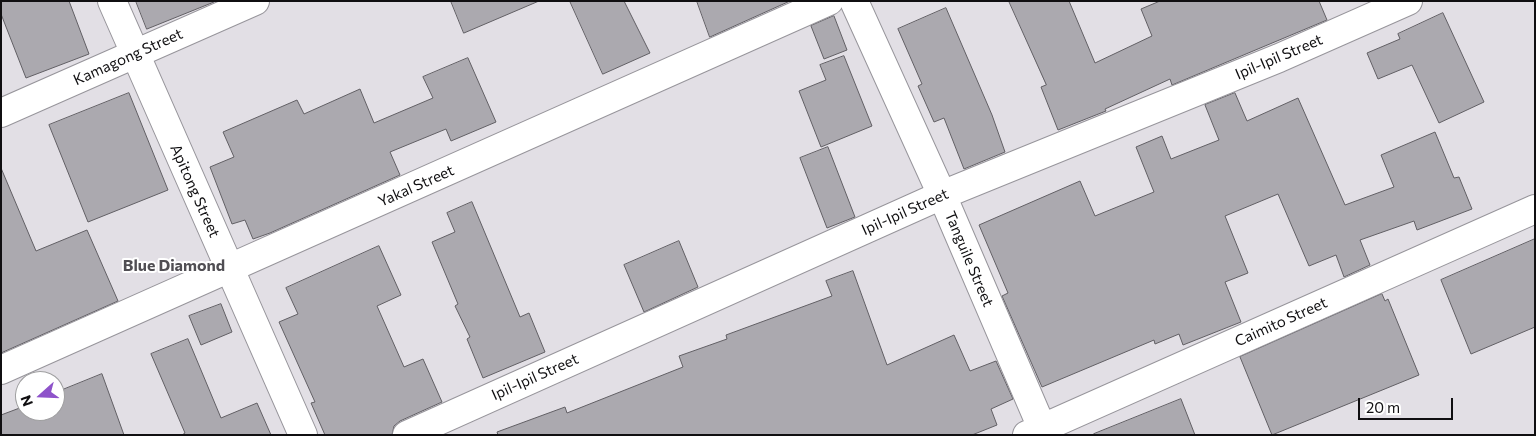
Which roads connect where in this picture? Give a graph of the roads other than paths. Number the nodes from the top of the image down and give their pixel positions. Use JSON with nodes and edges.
{"nodes":[{"id":1,"x":112,"y":1,"type":"edge"},
{"id":2,"x":256,"y":1,"type":"edge"},
{"id":3,"x":829,"y":1,"type":"edge"},
{"id":4,"x":854,"y":1,"type":"edge"},
{"id":5,"x":1408,"y":1,"type":"edge"},
{"id":6,"x":135,"y":54,"type":"junction"},
{"id":7,"x":1,"y":112,"type":"edge"},
{"id":8,"x":942,"y":195,"type":"junction"},
{"id":9,"x":1535,"y":209,"type":"edge"},
{"id":10,"x":230,"y":269,"type":"junction"},
{"id":11,"x":1,"y":370,"type":"edge"},
{"id":12,"x":1038,"y":433,"type":"edge"},
{"id":13,"x":303,"y":435,"type":"edge"},
{"id":14,"x":407,"y":435,"type":"edge"}],
"edges":[{"from":1,"to":6,"type":"street","name":"Apitong Street"},
{"from":2,"to":6,"type":"street","name":"Kamagong Street"},
{"from":3,"to":10,"type":"street","name":"Yakal Street"},
{"from":4,"to":8,"type":"street","name":"Tanguile Street"},
{"from":5,"to":8,"type":"street","name":"Ipil-Ipil Street"},
{"from":6,"to":7,"type":"street","name":"Kamagong Street"},
{"from":6,"to":10,"type":"street","name":"Apitong Street"},
{"from":8,"to":12,"type":"street","name":"Tanguile Street"},
{"from":8,"to":14,"type":"street","name":"Ipil-Ipil Street"},
{"from":9,"to":12,"type":"street","name":"Caimito Street"},
{"from":10,"to":11,"type":"street","name":"Yakal Street"},
{"from":10,"to":13,"type":"street","name":"Apitong Street"}]}
